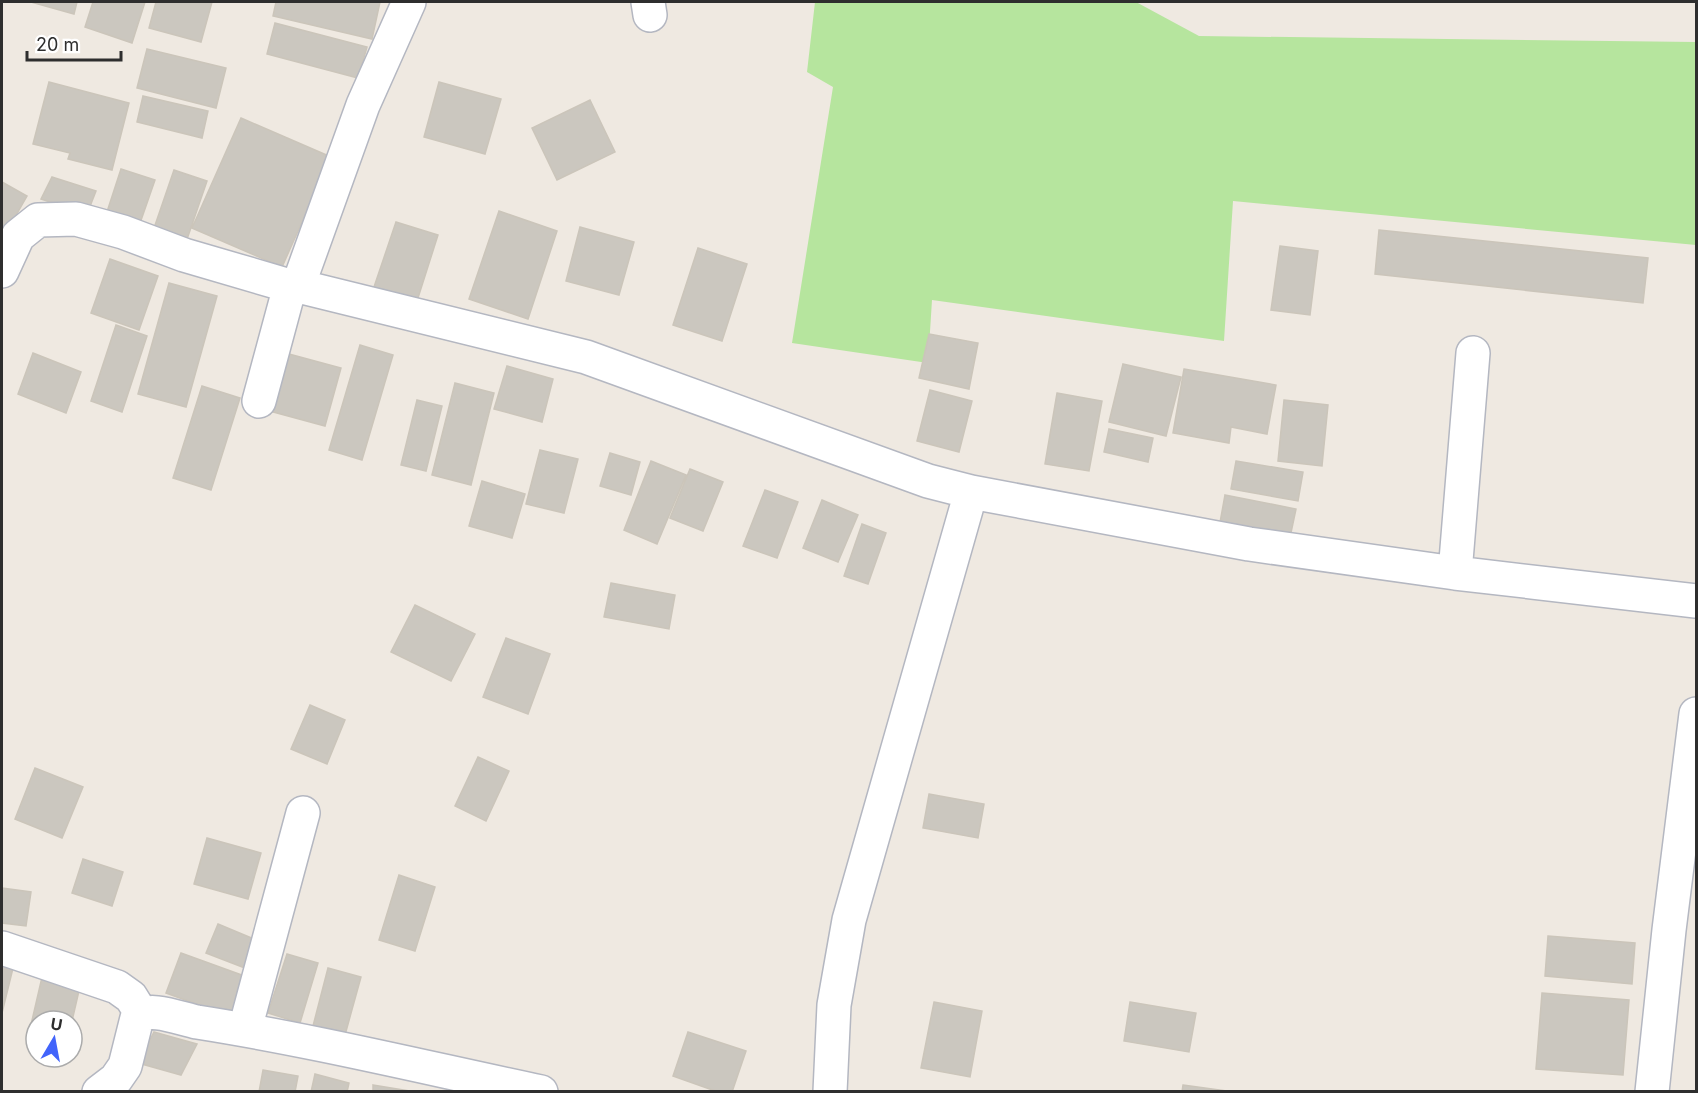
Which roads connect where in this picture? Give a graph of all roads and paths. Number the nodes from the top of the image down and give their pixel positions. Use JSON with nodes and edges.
{"nodes":[{"id":1,"x":409,"y":2,"type":"edge"},
{"id":2,"x":2,"y":271,"type":"edge"},
{"id":3,"x":294,"y":286,"type":"junction"},
{"id":4,"x":1473,"y":353,"type":"dead end"},
{"id":5,"x":259,"y":401,"type":"dead end"},
{"id":6,"x":971,"y":492,"type":"junction"},
{"id":7,"x":1455,"y":573,"type":"junction"},
{"id":8,"x":1696,"y":601,"type":"edge"},
{"id":9,"x":1696,"y":714,"type":"edge"},
{"id":10,"x":303,"y":813,"type":"dead end"},
{"id":11,"x":2,"y":948,"type":"edge"},
{"id":12,"x":141,"y":1013,"type":"junction"},
{"id":13,"x":245,"y":1029,"type":"junction"},
{"id":14,"x":99,"y":1092,"type":"edge"},
{"id":15,"x":541,"y":1092,"type":"edge"},
{"id":16,"x":830,"y":1092,"type":"edge"},
{"id":17,"x":1652,"y":1092,"type":"edge"}],
"edges":[{"from":1,"to":3,"type":"street"},
{"from":2,"to":3,"type":"street"},
{"from":3,"to":5,"type":"street"},
{"from":3,"to":6,"type":"street"},
{"from":4,"to":7,"type":"street"},
{"from":6,"to":7,"type":"street"},
{"from":6,"to":16,"type":"street"},
{"from":7,"to":8,"type":"street"},
{"from":9,"to":17,"type":"street"},
{"from":10,"to":13,"type":"street"},
{"from":11,"to":12,"type":"street"},
{"from":12,"to":13,"type":"street"},
{"from":12,"to":14,"type":"street"},
{"from":13,"to":15,"type":"street"}]}
